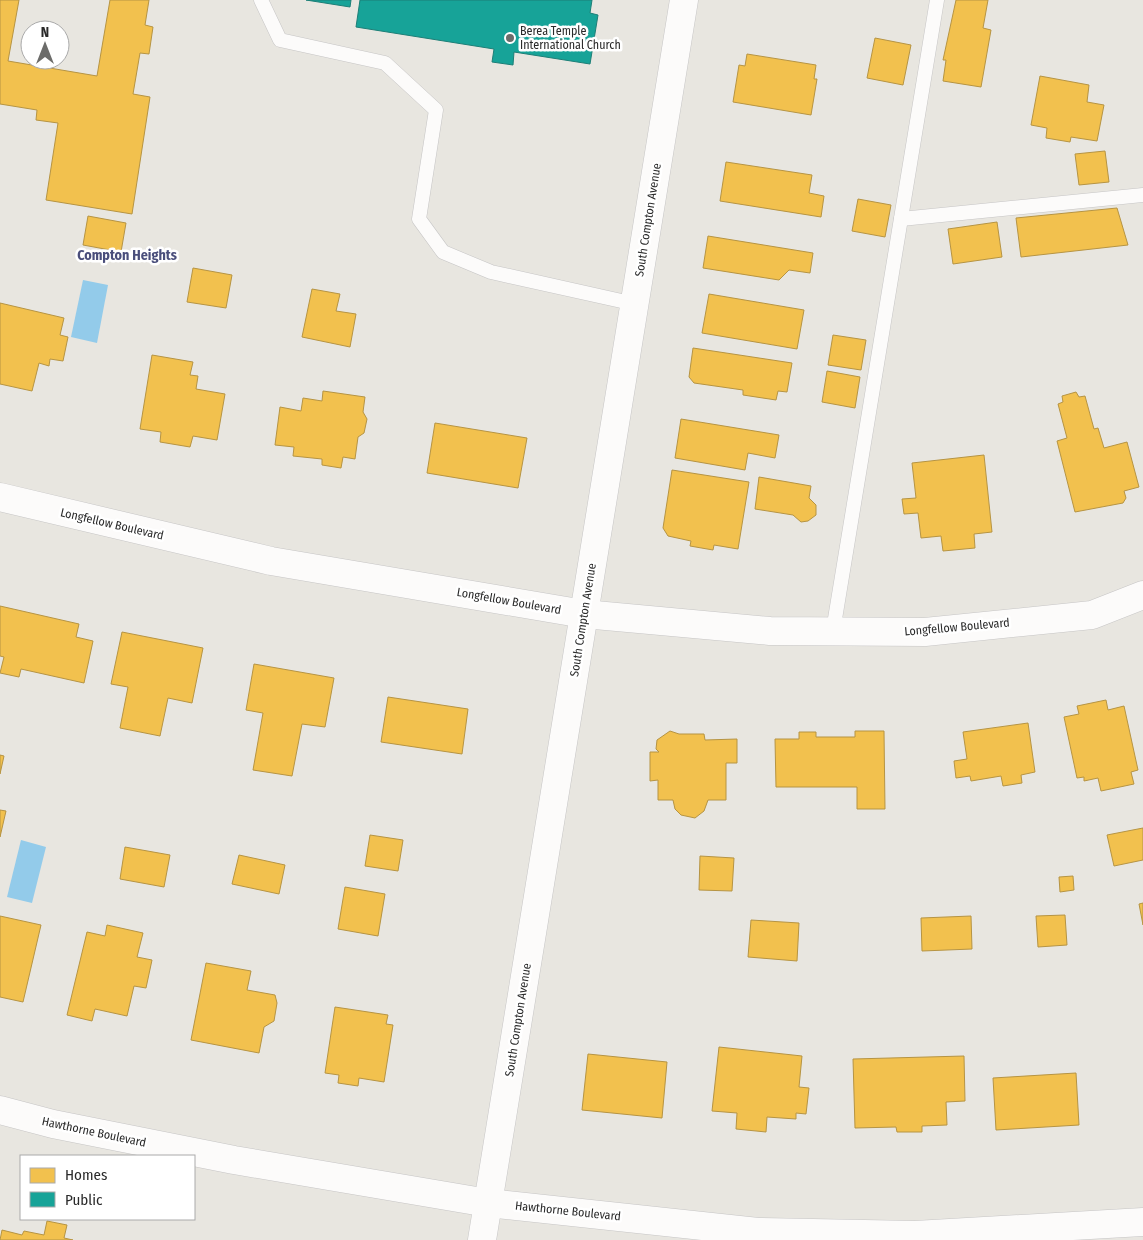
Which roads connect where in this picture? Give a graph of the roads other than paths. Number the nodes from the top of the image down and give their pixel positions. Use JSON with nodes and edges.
{"nodes":[{"id":1,"x":262,"y":0,"type":"edge"},
{"id":2,"x":684,"y":0,"type":"edge"},
{"id":3,"x":937,"y":0,"type":"edge"},
{"id":4,"x":1143,"y":195,"type":"edge"},
{"id":5,"x":901,"y":219,"type":"junction"},
{"id":6,"x":635,"y":304,"type":"junction"},
{"id":7,"x":0,"y":497,"type":"edge"},
{"id":8,"x":1143,"y":595,"type":"edge"},
{"id":9,"x":584,"y":614,"type":"junction"},
{"id":10,"x":833,"y":631,"type":"junction"},
{"id":11,"x":0,"y":1110,"type":"edge"},
{"id":12,"x":488,"y":1203,"type":"junction"},
{"id":13,"x":1143,"y":1222,"type":"edge"},
{"id":14,"x":482,"y":1240,"type":"edge"}],
"edges":[{"from":1,"to":6,"type":"lane"},
{"from":2,"to":6,"type":"street","name":"South Compton Avenue"},
{"from":3,"to":5,"type":"lane"},
{"from":4,"to":5,"type":"lane"},
{"from":5,"to":10,"type":"lane"},
{"from":6,"to":9,"type":"street","name":"South Compton Avenue"},
{"from":7,"to":9,"type":"street","name":"Longfellow Boulevard"},
{"from":8,"to":10,"type":"street","name":"Longfellow Boulevard"},
{"from":9,"to":10,"type":"street","name":"Longfellow Boulevard"},
{"from":9,"to":12,"type":"street","name":"South Compton Avenue"},
{"from":11,"to":12,"type":"street","name":"Hawthorne Boulevard"},
{"from":12,"to":13,"type":"street","name":"Hawthorne Boulevard"},
{"from":12,"to":14,"type":"street","name":"South Compton Avenue"}]}
